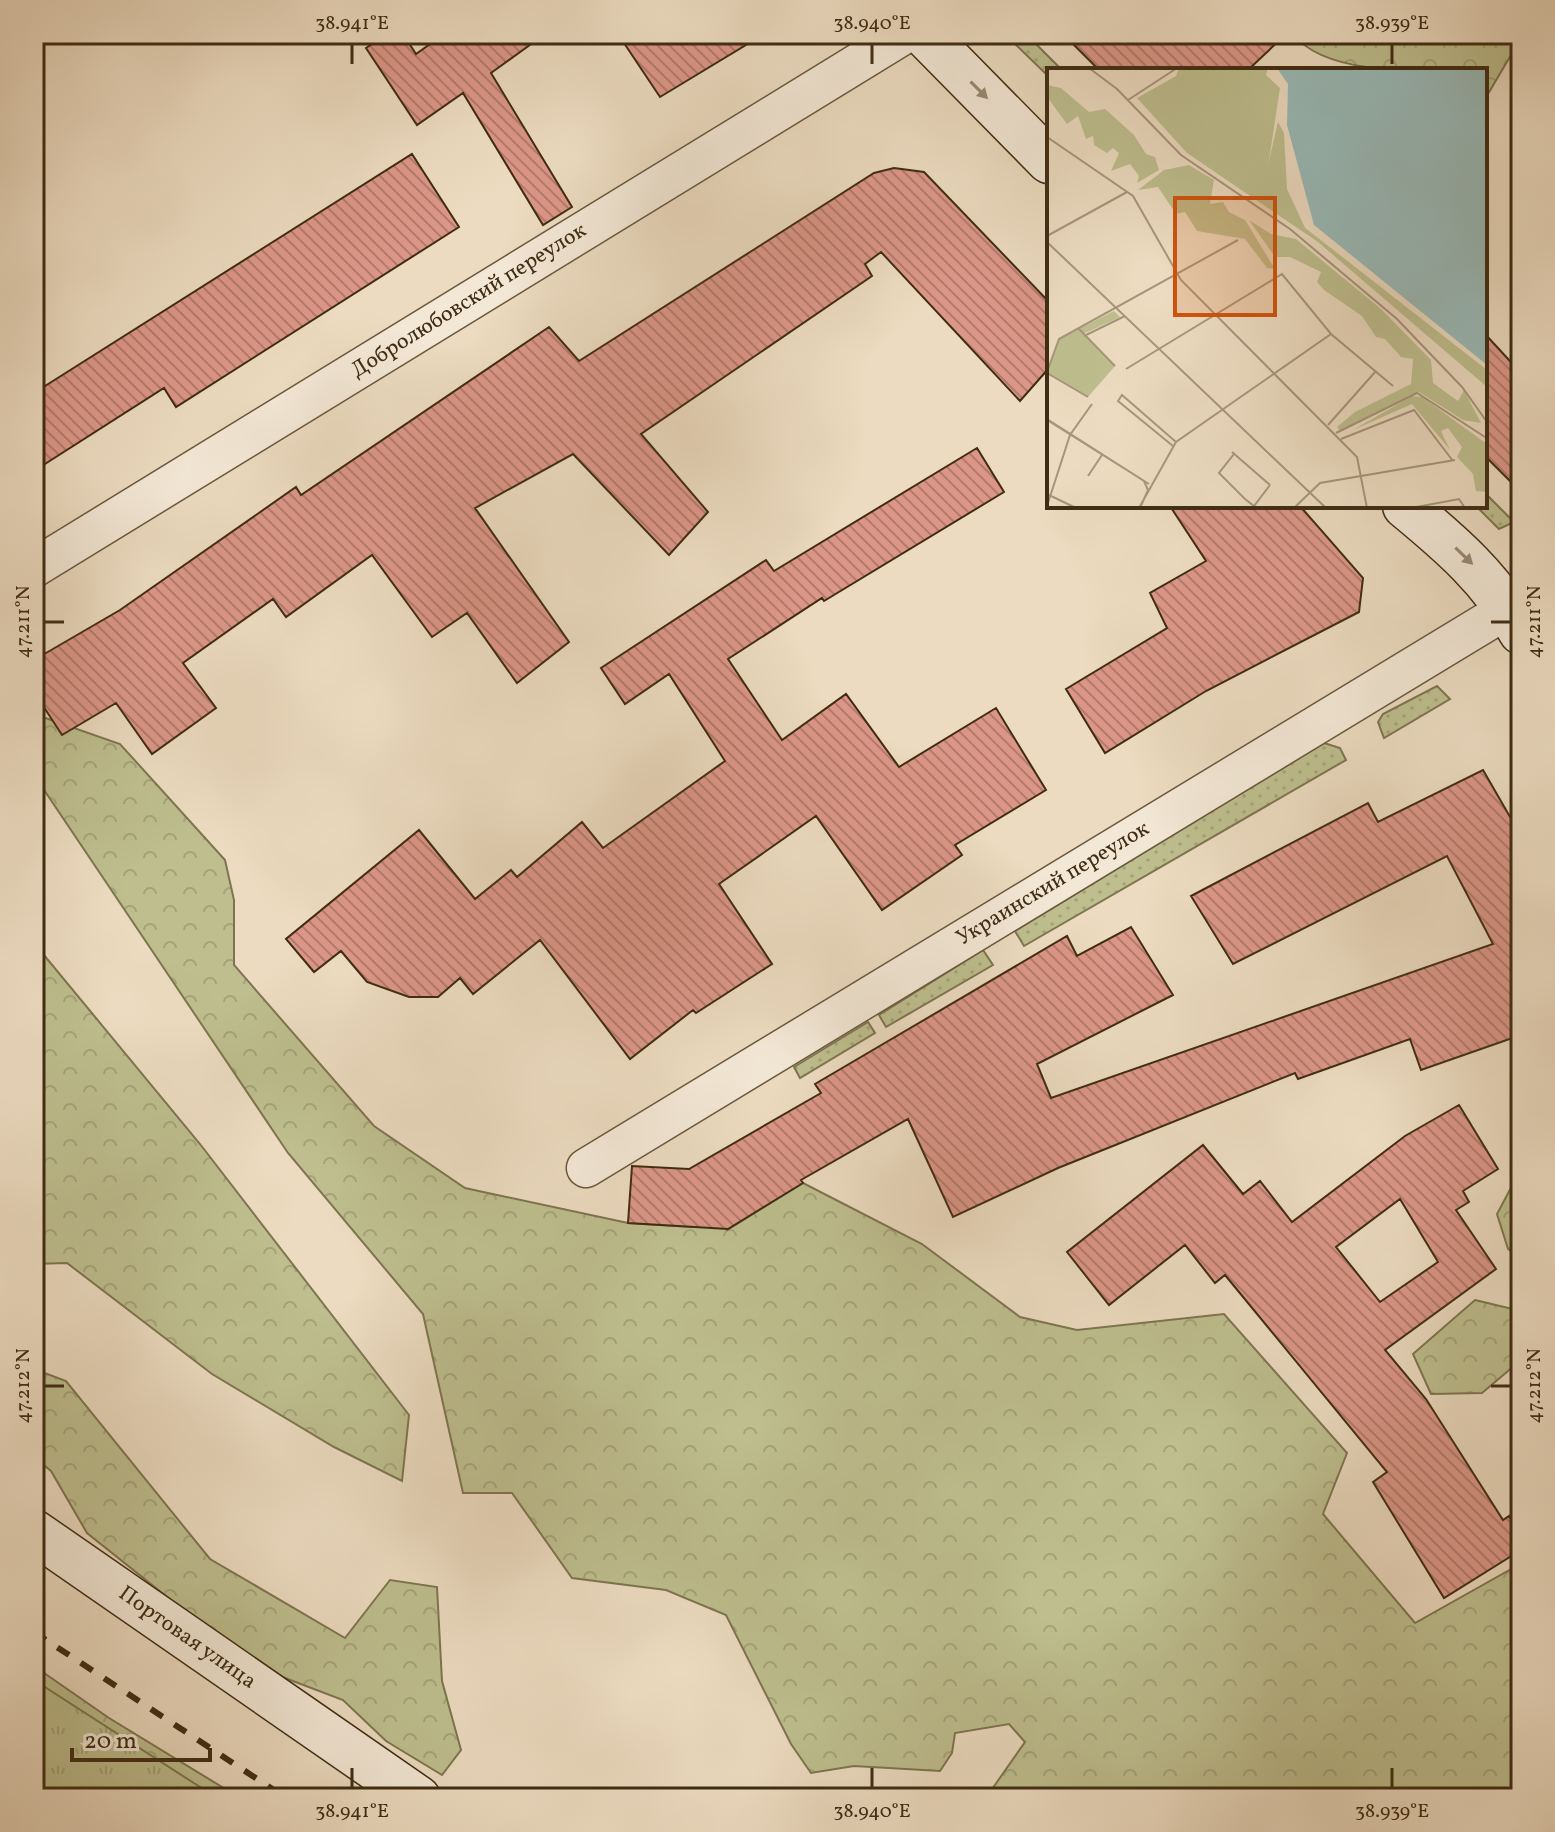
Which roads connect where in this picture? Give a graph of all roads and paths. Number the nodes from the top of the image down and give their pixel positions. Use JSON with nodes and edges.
{"nodes":[{"id":1,"x":905,"y":34,"type":"edge"},
{"id":2,"x":924,"y":34,"type":"edge"},
{"id":3,"x":1047,"y":159,"type":"edge"},
{"id":4,"x":1407,"y":508,"type":"edge"},
{"id":5,"x":34,"y":568,"type":"edge"},
{"id":6,"x":1516,"y":613,"type":"edge"},
{"id":7,"x":586,"y":1168,"type":"dead end"},
{"id":8,"x":34,"y":1532,"type":"edge"},
{"id":9,"x":418,"y":1798,"type":"edge"}],
"edges":[{"from":1,"to":5,"type":"street","name":"Добролюбовский переулок"},
{"from":2,"to":3,"type":"street","one_way":true},
{"from":4,"to":6,"type":"street","one_way":true},
{"from":6,"to":7,"type":"street","name":"Украинский переулок"},
{"from":8,"to":9,"type":"street","name":"Портовая улица"}]}
